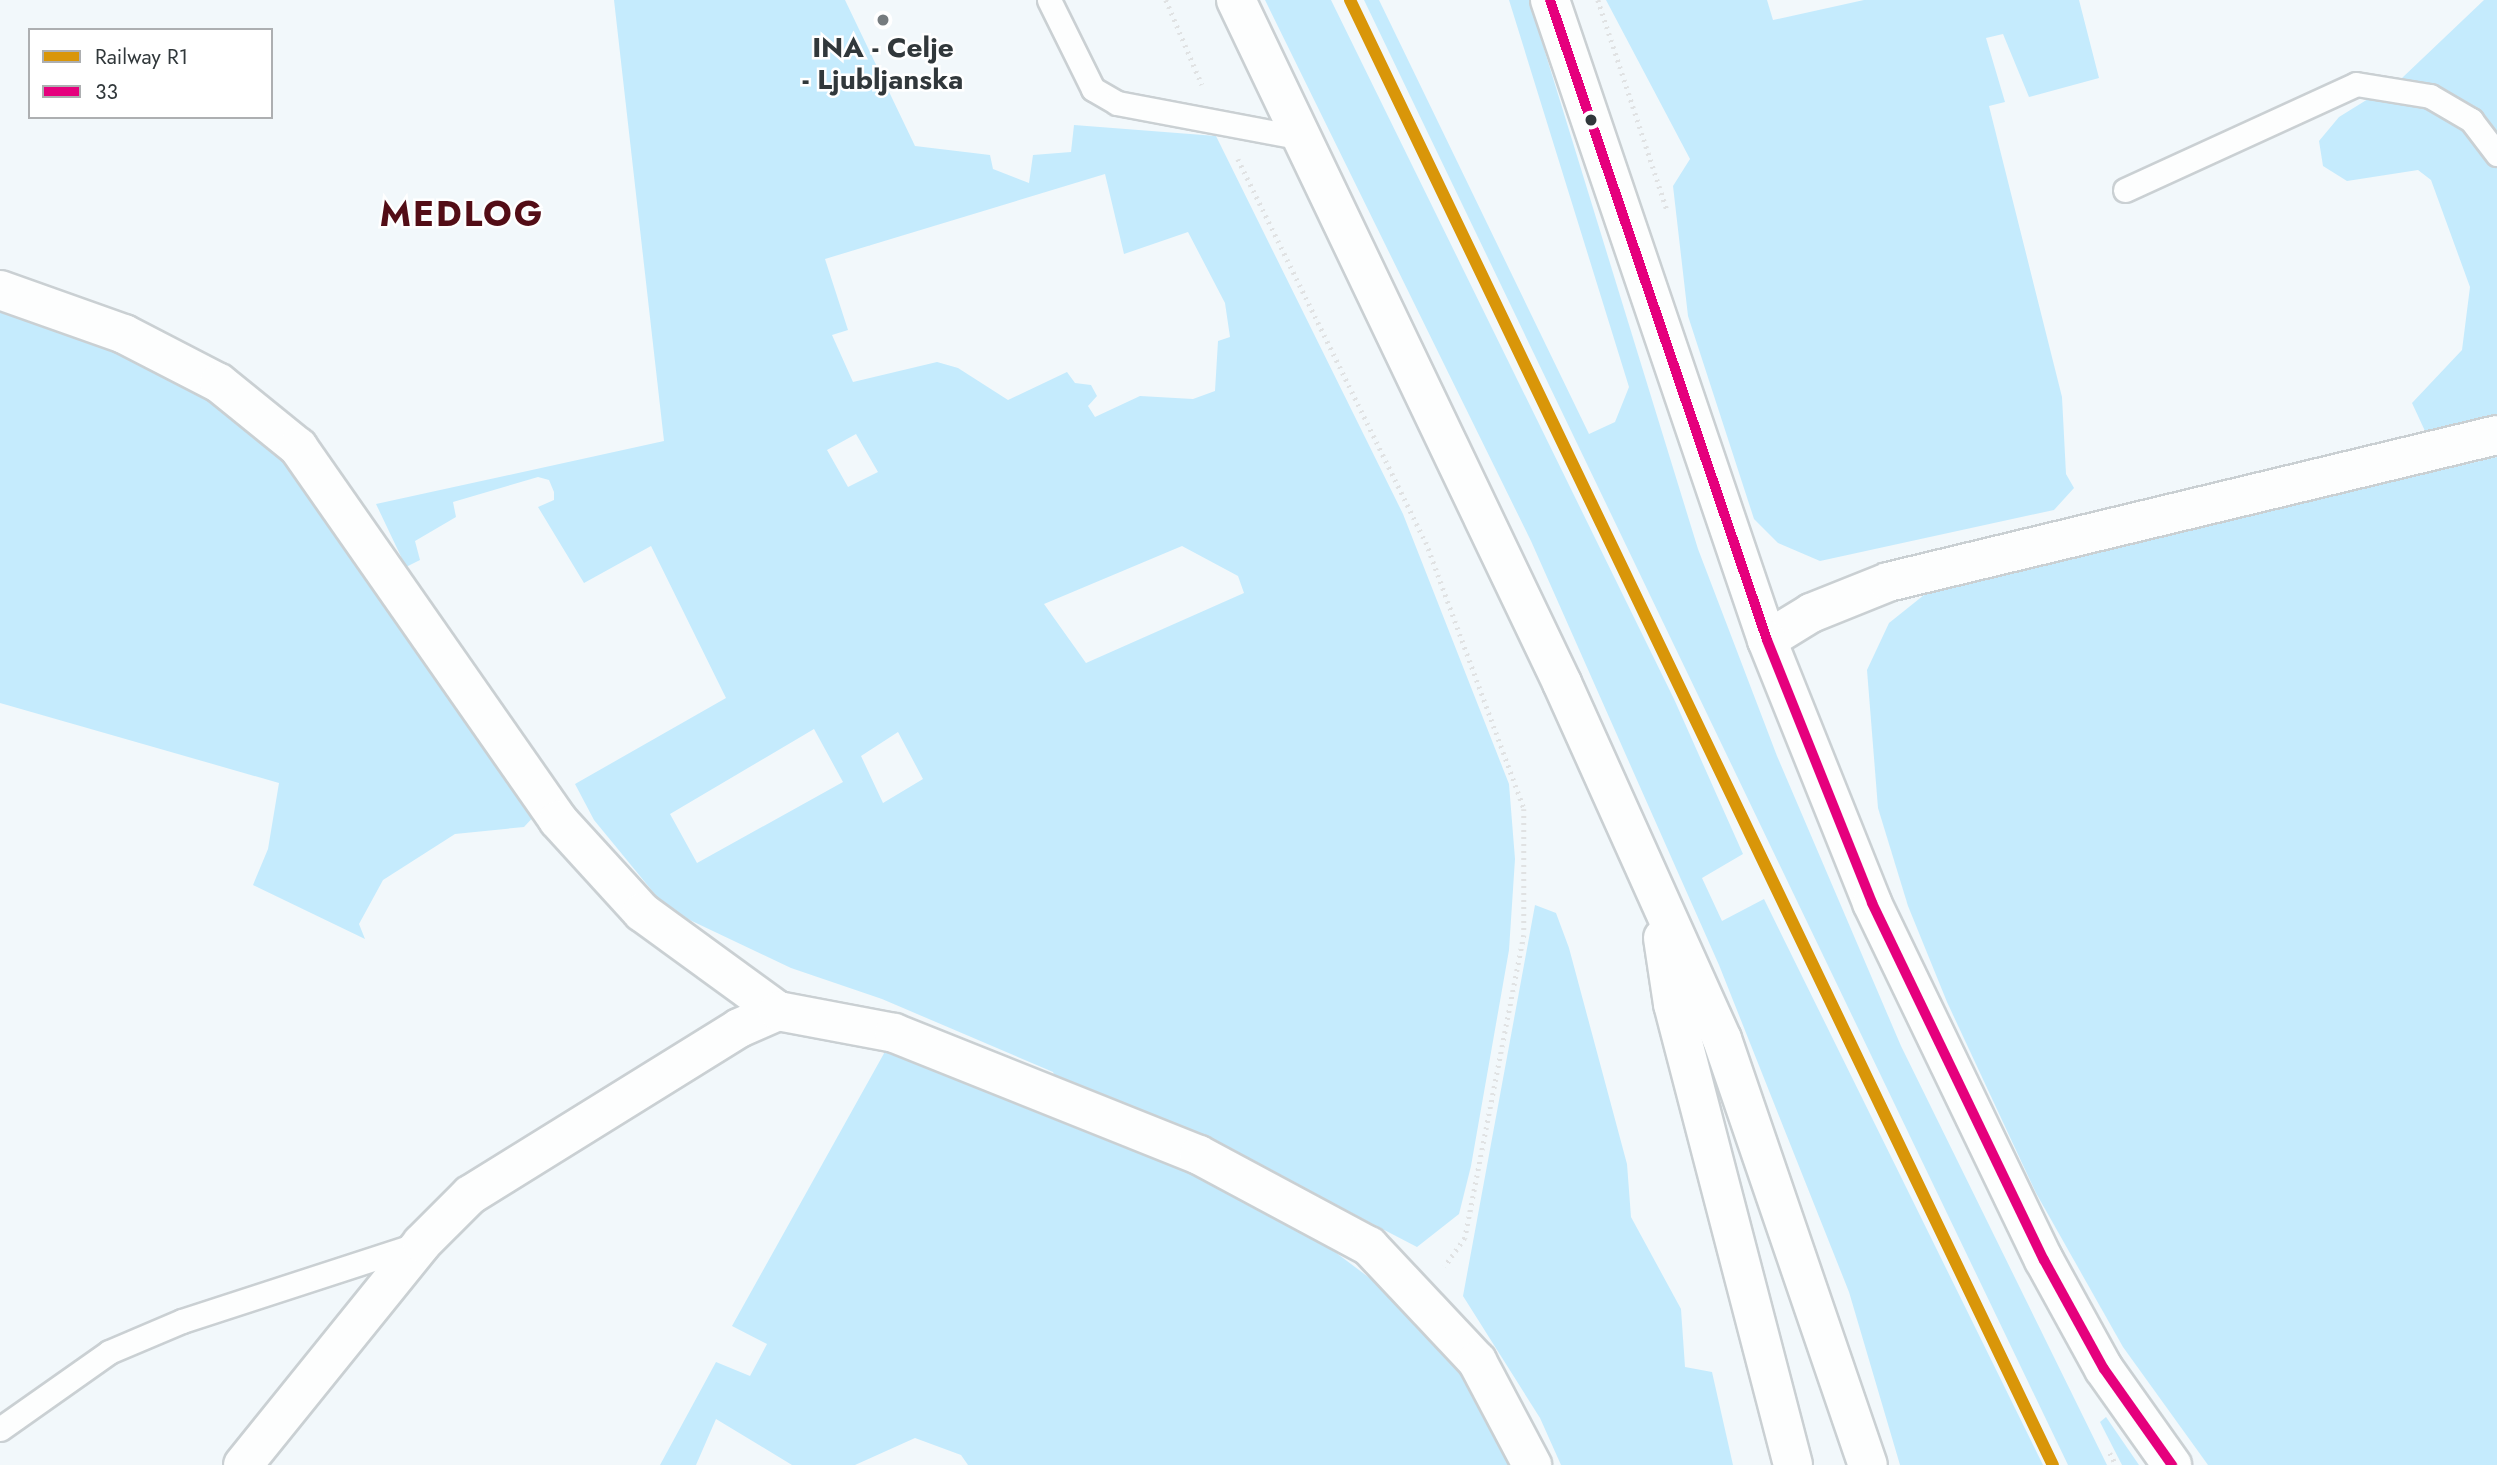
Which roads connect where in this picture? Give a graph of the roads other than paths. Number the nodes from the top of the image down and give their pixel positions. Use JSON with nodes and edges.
{"nodes":[{"id":1,"x":1049,"y":0,"type":"edge"},
{"id":2,"x":1236,"y":0,"type":"edge"},
{"id":3,"x":1550,"y":0,"type":"edge"},
{"id":4,"x":1302,"y":138,"type":"junction"},
{"id":5,"x":2497,"y":154,"type":"edge"},
{"id":6,"x":2125,"y":190,"type":"dead end"},
{"id":7,"x":0,"y":289,"type":"edge"},
{"id":8,"x":2497,"y":435,"type":"edge"},
{"id":9,"x":1767,"y":640,"type":"junction"},
{"id":10,"x":1655,"y":888,"type":"junction"},
{"id":11,"x":778,"y":1011,"type":"junction"},
{"id":12,"x":422,"y":1243,"type":"junction"},
{"id":13,"x":0,"y":1429,"type":"edge"},
{"id":14,"x":243,"y":1465,"type":"edge"},
{"id":15,"x":1532,"y":1465,"type":"edge"},
{"id":16,"x":1793,"y":1465,"type":"edge"},
{"id":17,"x":1868,"y":1465,"type":"edge"},
{"id":18,"x":2172,"y":1465,"type":"edge"}],
"edges":[{"from":1,"to":4,"type":"lane"},
{"from":2,"to":4,"type":"street"},
{"from":3,"to":9,"type":"street"},
{"from":4,"to":10,"type":"street"},
{"from":5,"to":6,"type":"lane"},
{"from":7,"to":11,"type":"street"},
{"from":8,"to":9,"type":"street"},
{"from":9,"to":18,"type":"street"},
{"from":10,"to":16,"type":"street"},
{"from":10,"to":17,"type":"street"},
{"from":11,"to":12,"type":"street"},
{"from":11,"to":15,"type":"street"},
{"from":12,"to":13,"type":"lane"},
{"from":12,"to":14,"type":"street"}]}
